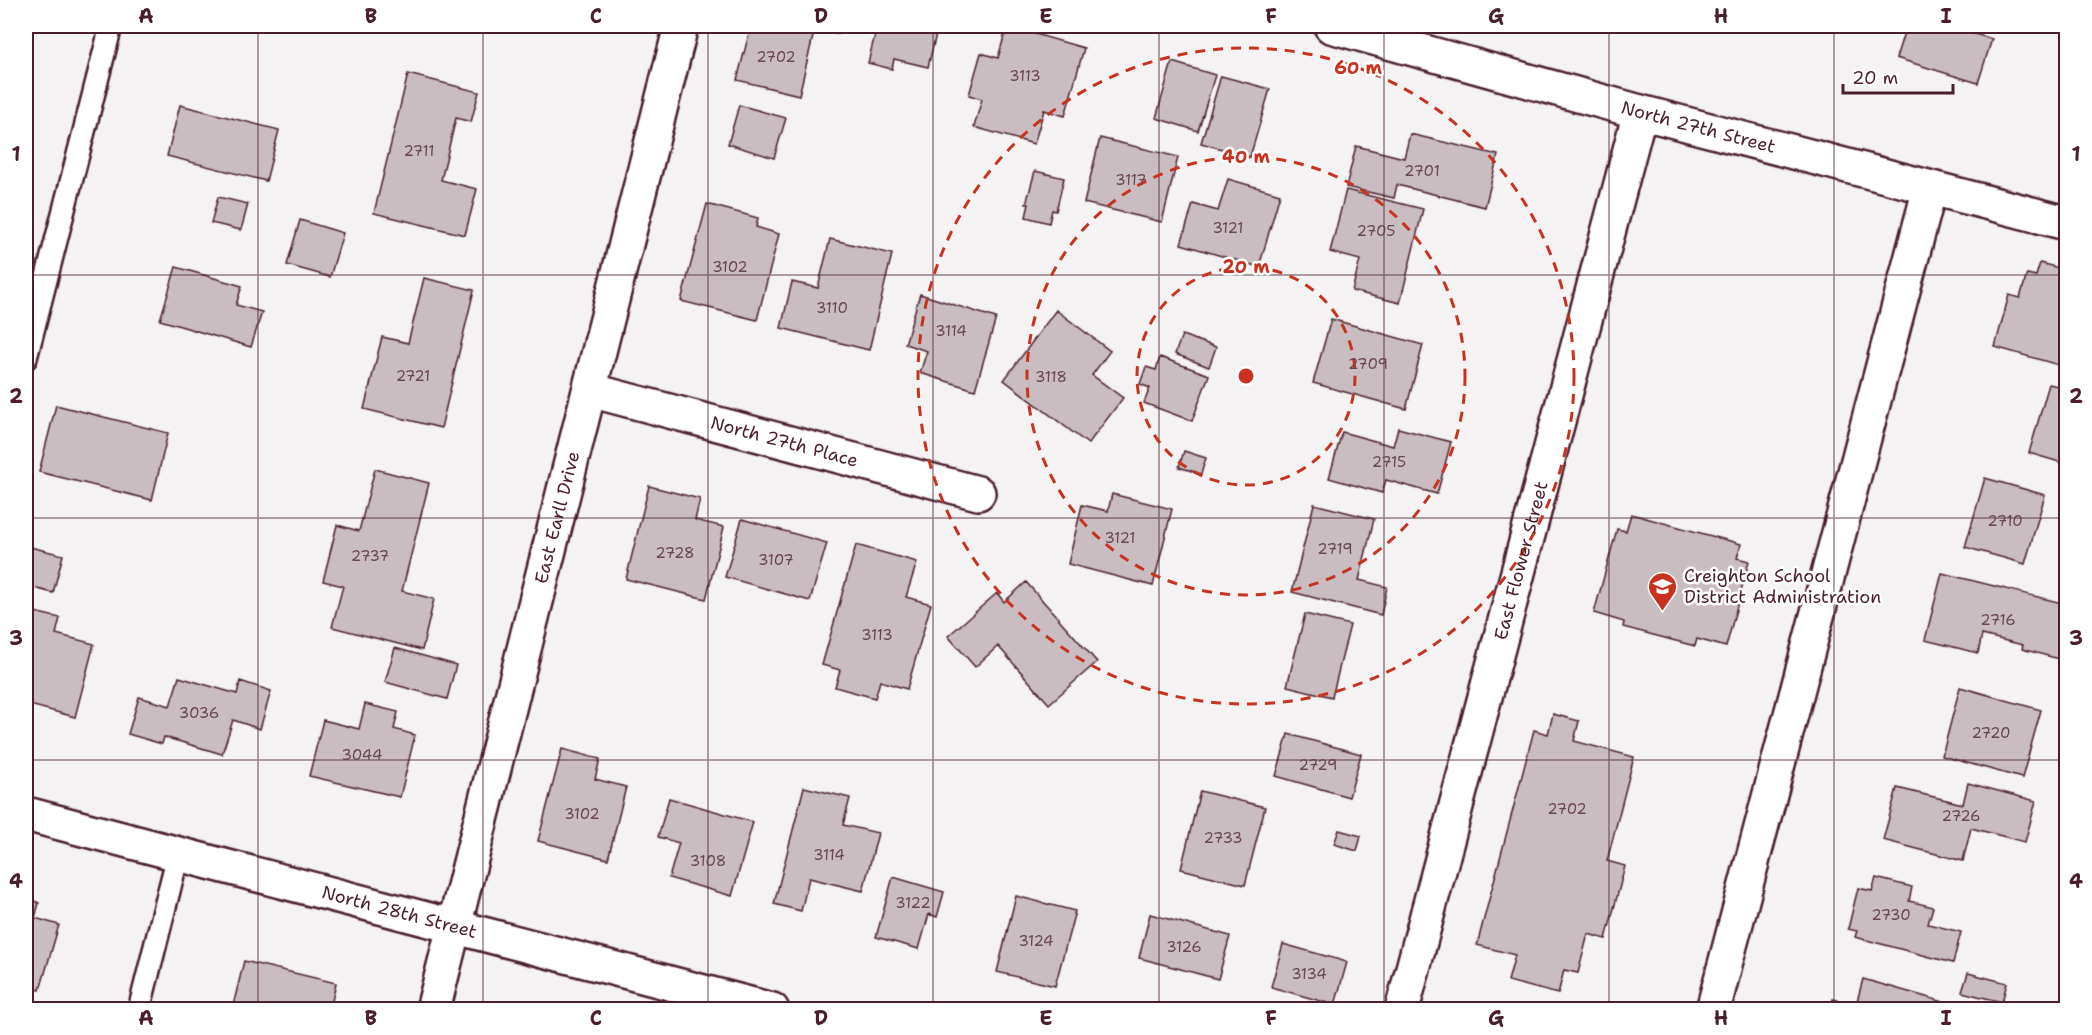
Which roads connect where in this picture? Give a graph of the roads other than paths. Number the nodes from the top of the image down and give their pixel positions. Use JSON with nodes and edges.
{"nodes":[{"id":1,"x":111,"y":26,"type":"edge"},
{"id":2,"x":681,"y":26,"type":"edge"},
{"id":3,"x":1331,"y":26,"type":"edge"},
{"id":4,"x":1640,"y":112,"type":"junction"},
{"id":5,"x":1930,"y":188,"type":"junction"},
{"id":6,"x":2067,"y":223,"type":"edge"},
{"id":7,"x":26,"y":358,"type":"edge"},
{"id":8,"x":590,"y":390,"type":"junction"},
{"id":9,"x":978,"y":493,"type":"dead end"},
{"id":10,"x":26,"y":814,"type":"edge"},
{"id":11,"x":178,"y":855,"type":"junction"},
{"id":12,"x":454,"y":927,"type":"junction"},
{"id":13,"x":717,"y":1003,"type":"edge"},
{"id":14,"x":139,"y":1010,"type":"edge"},
{"id":15,"x":433,"y":1010,"type":"edge"},
{"id":16,"x":772,"y":1010,"type":"edge"},
{"id":17,"x":1402,"y":1010,"type":"edge"},
{"id":18,"x":1713,"y":1010,"type":"edge"}],
"edges":[{"from":1,"to":7,"type":"lane"},
{"from":2,"to":8,"type":"street","name":"East Earll Drive"},
{"from":3,"to":4,"type":"street","name":"North 27th Street"},
{"from":4,"to":5,"type":"street","name":"North 27th Street"},
{"from":4,"to":17,"type":"street","name":"East Flower Street"},
{"from":5,"to":6,"type":"street","name":"North 27th Street"},
{"from":5,"to":18,"type":"street"},
{"from":8,"to":9,"type":"street","name":"North 27th Place"},
{"from":8,"to":12,"type":"street","name":"East Earll Drive"},
{"from":10,"to":11,"type":"street","name":"North 28th Street"},
{"from":11,"to":12,"type":"street","name":"North 28th Street"},
{"from":11,"to":14,"type":"lane"},
{"from":12,"to":13,"type":"street","name":"North 28th Street"},
{"from":12,"to":15,"type":"street","name":"East Earll Drive"},
{"from":13,"to":16,"type":"street","name":"North 28th Street"}]}
